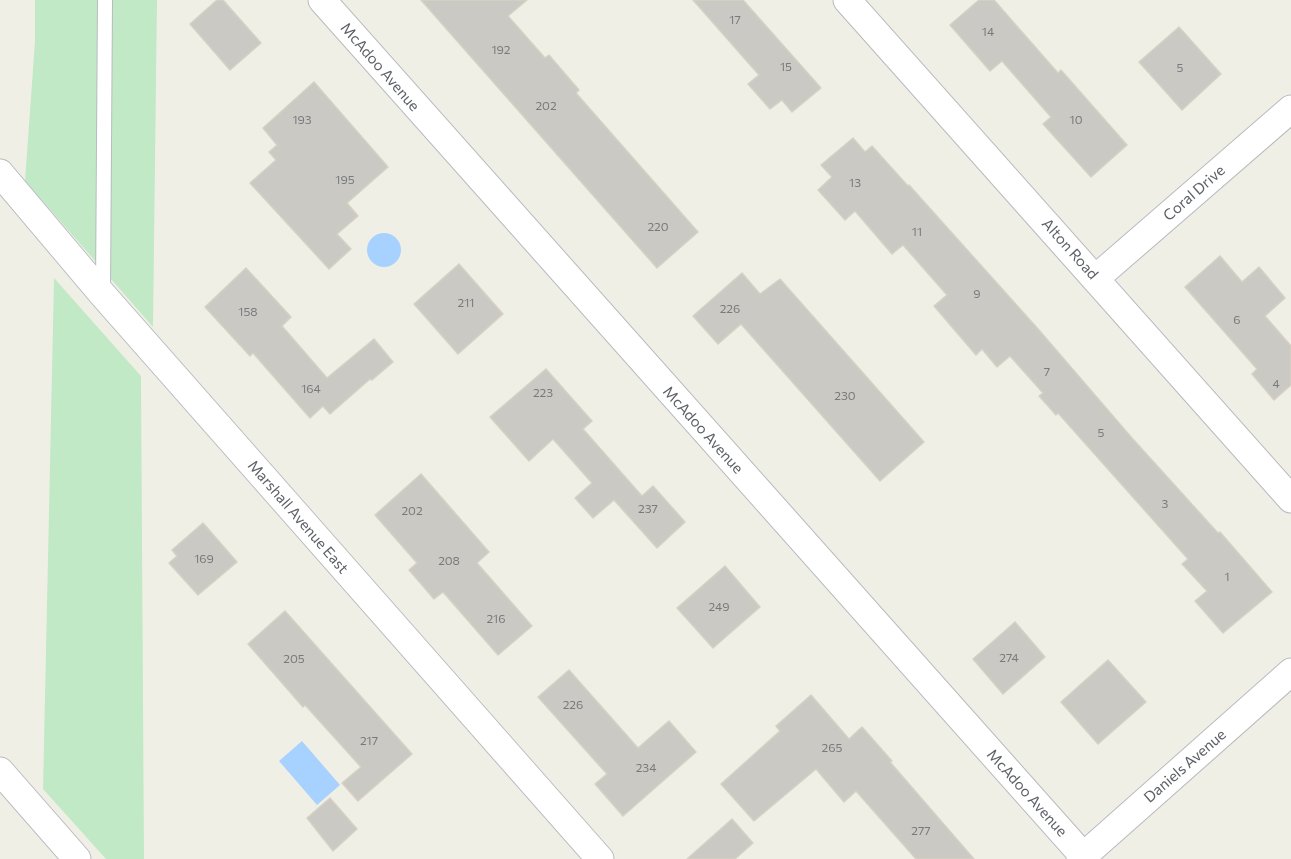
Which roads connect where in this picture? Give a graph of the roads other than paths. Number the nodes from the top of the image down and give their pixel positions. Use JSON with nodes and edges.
{"nodes":[{"id":1,"x":105,"y":0,"type":"edge"},
{"id":2,"x":322,"y":0,"type":"edge"},
{"id":3,"x":847,"y":0,"type":"edge"},
{"id":4,"x":1291,"y":109,"type":"edge"},
{"id":5,"x":0,"y":173,"type":"edge"},
{"id":6,"x":1096,"y":278,"type":"junction"},
{"id":7,"x":103,"y":295,"type":"junction"},
{"id":8,"x":1291,"y":499,"type":"edge"},
{"id":9,"x":1291,"y":672,"type":"edge"},
{"id":10,"x":3,"y":782,"type":"edge"},
{"id":11,"x":1083,"y":858,"type":"edge"},
{"id":12,"x":77,"y":859,"type":"edge"},
{"id":13,"x":600,"y":859,"type":"edge"}],
"edges":[{"from":1,"to":7,"type":"lane"},
{"from":2,"to":11,"type":"street","name":"McAdoo Avenue"},
{"from":3,"to":6,"type":"street","name":"Alton Road"},
{"from":4,"to":6,"type":"street","name":"Coral Drive"},
{"from":5,"to":7,"type":"street","name":"Marshall Avenue East"},
{"from":6,"to":8,"type":"street","name":"Alton Road"},
{"from":7,"to":13,"type":"street","name":"Marshall Avenue East"},
{"from":9,"to":11,"type":"street","name":"Daniels Avenue"},
{"from":10,"to":12,"type":"street"}]}
